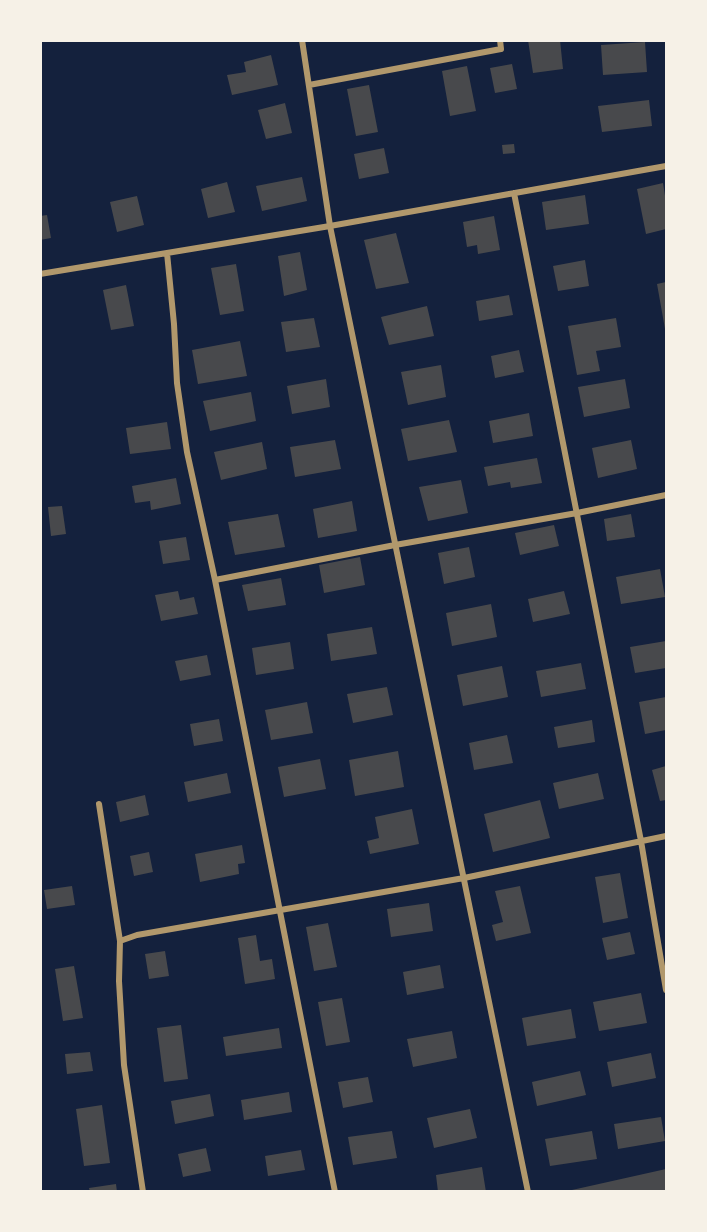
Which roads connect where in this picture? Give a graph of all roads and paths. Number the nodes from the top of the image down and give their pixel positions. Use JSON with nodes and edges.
{"nodes":[{"id":1,"x":302,"y":40,"type":"edge"},
{"id":2,"x":500,"y":40,"type":"edge"},
{"id":3,"x":309,"y":85,"type":"junction"},
{"id":4,"x":666,"y":166,"type":"edge"},
{"id":5,"x":514,"y":193,"type":"junction"},
{"id":6,"x":330,"y":225,"type":"junction"},
{"id":7,"x":167,"y":253,"type":"junction"},
{"id":8,"x":40,"y":274,"type":"edge"},
{"id":9,"x":666,"y":495,"type":"edge"},
{"id":10,"x":577,"y":513,"type":"junction"},
{"id":11,"x":395,"y":545,"type":"junction"},
{"id":12,"x":215,"y":580,"type":"junction"},
{"id":13,"x":99,"y":804,"type":"dead end"},
{"id":14,"x":666,"y":836,"type":"edge"},
{"id":15,"x":641,"y":841,"type":"junction"},
{"id":16,"x":464,"y":878,"type":"junction"},
{"id":17,"x":280,"y":910,"type":"junction"},
{"id":18,"x":120,"y":941,"type":"junction"},
{"id":19,"x":666,"y":990,"type":"edge"},
{"id":20,"x":143,"y":1191,"type":"edge"},
{"id":21,"x":335,"y":1191,"type":"edge"},
{"id":22,"x":528,"y":1191,"type":"edge"}],
"edges":[{"from":1,"to":3,"type":"street"},
{"from":2,"to":3,"type":"street"},
{"from":3,"to":6,"type":"street"},
{"from":4,"to":5,"type":"street"},
{"from":5,"to":6,"type":"street"},
{"from":5,"to":10,"type":"street"},
{"from":6,"to":7,"type":"street"},
{"from":6,"to":11,"type":"street"},
{"from":7,"to":8,"type":"street"},
{"from":7,"to":12,"type":"street"},
{"from":9,"to":10,"type":"street"},
{"from":10,"to":11,"type":"street"},
{"from":10,"to":15,"type":"street"},
{"from":11,"to":12,"type":"street"},
{"from":11,"to":16,"type":"street"},
{"from":12,"to":17,"type":"street"},
{"from":13,"to":18,"type":"street"},
{"from":14,"to":15,"type":"street"},
{"from":15,"to":16,"type":"street"},
{"from":15,"to":19,"type":"street"},
{"from":16,"to":17,"type":"street"},
{"from":16,"to":22,"type":"street"},
{"from":17,"to":18,"type":"street"},
{"from":17,"to":21,"type":"street"},
{"from":18,"to":20,"type":"street"}]}
